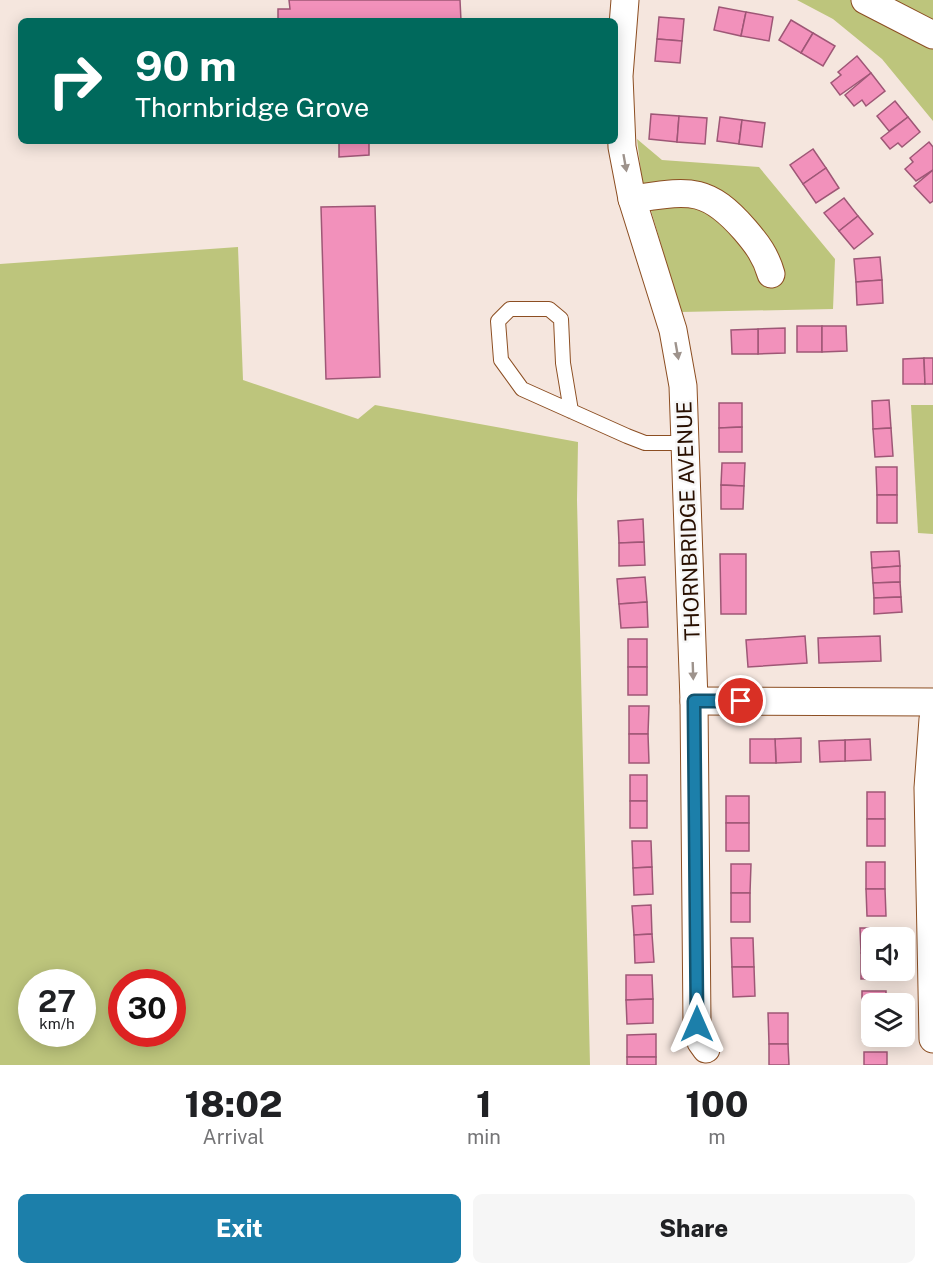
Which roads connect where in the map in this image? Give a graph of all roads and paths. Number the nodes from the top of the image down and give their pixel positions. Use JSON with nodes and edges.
{"nodes":[{"id":1,"x":625,"y":0,"type":"edge"},
{"id":2,"x":865,"y":0,"type":"edge"},
{"id":3,"x":933,"y":35,"type":"edge"},
{"id":4,"x":632,"y":199,"type":"junction"},
{"id":5,"x":771,"y":274,"type":"dead end"},
{"id":6,"x":571,"y":411,"type":"junction"},
{"id":7,"x":686,"y":443,"type":"junction"},
{"id":8,"x":694,"y":701,"type":"junction"},
{"id":9,"x":933,"y":702,"type":"edge"},
{"id":10,"x":933,"y":719,"type":"edge"},
{"id":11,"x":933,"y":1015,"type":"edge"},
{"id":12,"x":933,"y":1039,"type":"edge"},
{"id":13,"x":706,"y":1057,"type":"edge"}],
"edges":[{"from":1,"to":4,"type":"street","name":"THORNBRIDGE AVENUE","one_way":true},
{"from":2,"to":3,"type":"street"},
{"from":4,"to":5,"type":"street"},
{"from":4,"to":7,"type":"street","name":"THORNBRIDGE AVENUE","one_way":true},
{"from":6,"to":6,"type":"lane"},
{"from":6,"to":7,"type":"lane"},
{"from":7,"to":8,"type":"street","name":"THORNBRIDGE AVENUE","one_way":true},
{"from":8,"to":9,"type":"street"},
{"from":8,"to":13,"type":"street","name":"THORNBRIDGE AVENUE"},
{"from":10,"to":11,"type":"street"},
{"from":11,"to":12,"type":"street"}]}
